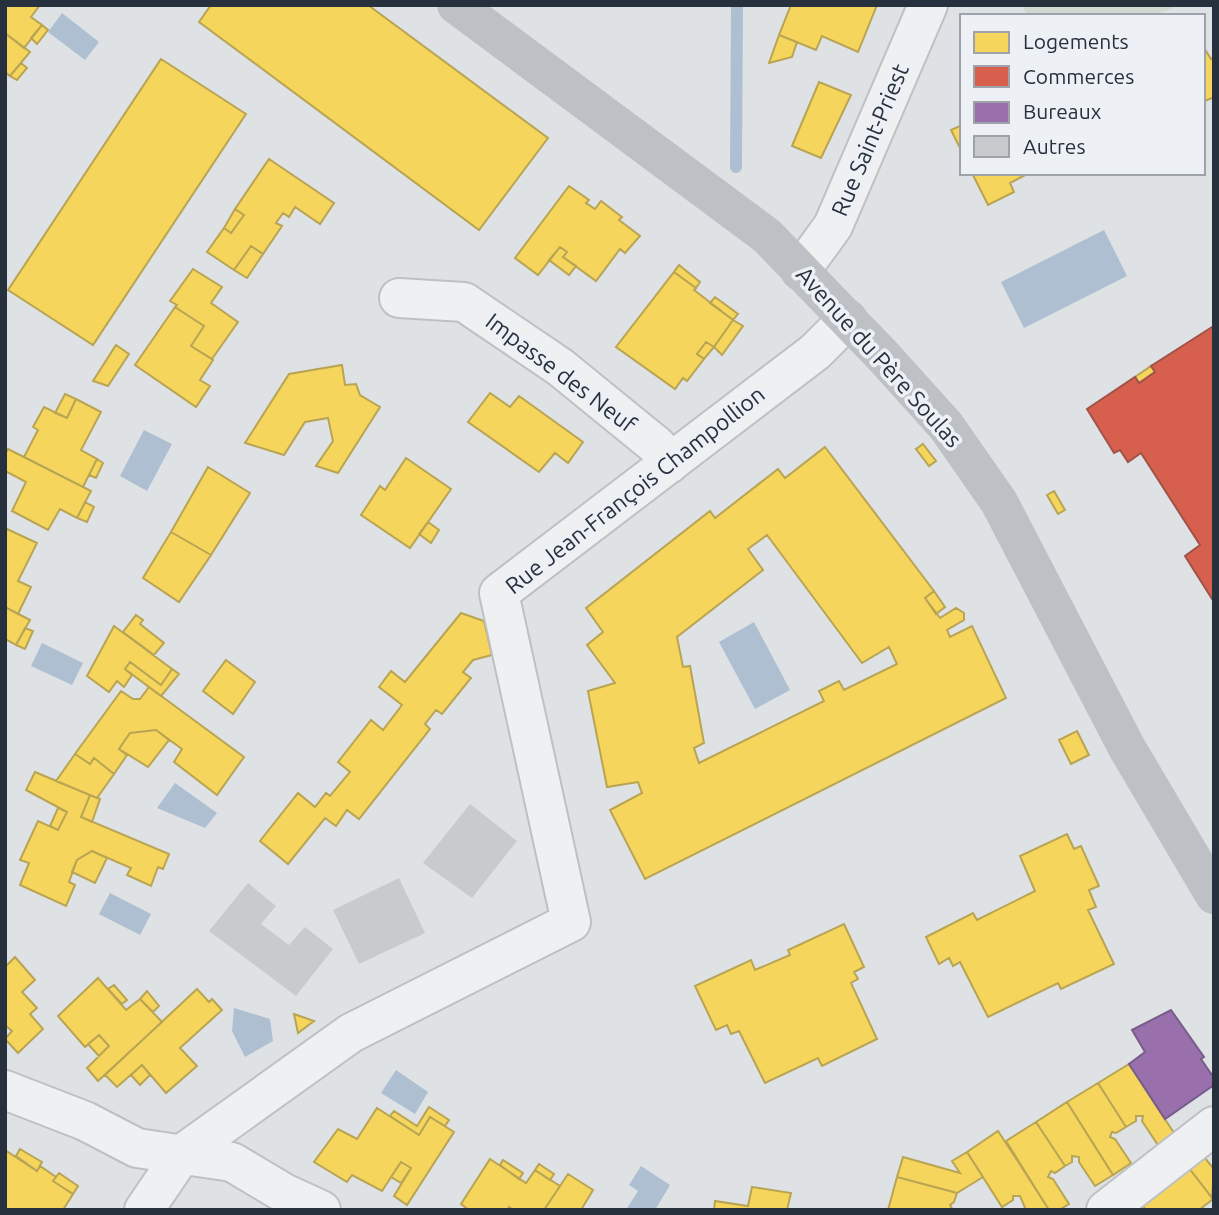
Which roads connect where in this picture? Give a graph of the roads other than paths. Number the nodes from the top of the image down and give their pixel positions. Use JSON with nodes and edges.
{"nodes":[{"id":1,"x":456,"y":5,"type":"edge"},
{"id":2,"x":928,"y":5,"type":"edge"},
{"id":3,"x":801,"y":270,"type":"junction"},
{"id":4,"x":400,"y":298,"type":"dead end"},
{"id":5,"x":847,"y":320,"type":"junction"},
{"id":6,"x":669,"y":464,"type":"junction"},
{"id":7,"x":1214,"y":895,"type":"edge"},
{"id":8,"x":5,"y":1090,"type":"edge"},
{"id":9,"x":1214,"y":1126,"type":"edge"},
{"id":10,"x":183,"y":1154,"type":"junction"},
{"id":11,"x":144,"y":1210,"type":"edge"},
{"id":12,"x":321,"y":1210,"type":"edge"},
{"id":13,"x":1106,"y":1210,"type":"edge"}],
"edges":[{"from":1,"to":3,"type":"main road","name":"Avenue du Père Soulas"},
{"from":2,"to":3,"type":"street","name":"Rue Saint-Priest"},
{"from":3,"to":5,"type":"main road","name":"Avenue du Père Soulas"},
{"from":4,"to":6,"type":"street","name":"Impasse des Neuf"},
{"from":5,"to":6,"type":"street","name":"Rue Jean-François Champollion"},
{"from":5,"to":7,"type":"main road","name":"Avenue du Père Soulas"},
{"from":6,"to":10,"type":"street","name":"Rue Jean-François Champollion"},
{"from":8,"to":10,"type":"street"},
{"from":9,"to":13,"type":"street"},
{"from":10,"to":11,"type":"street","name":"Rue Jean-François Champollion"},
{"from":10,"to":12,"type":"street"}]}
